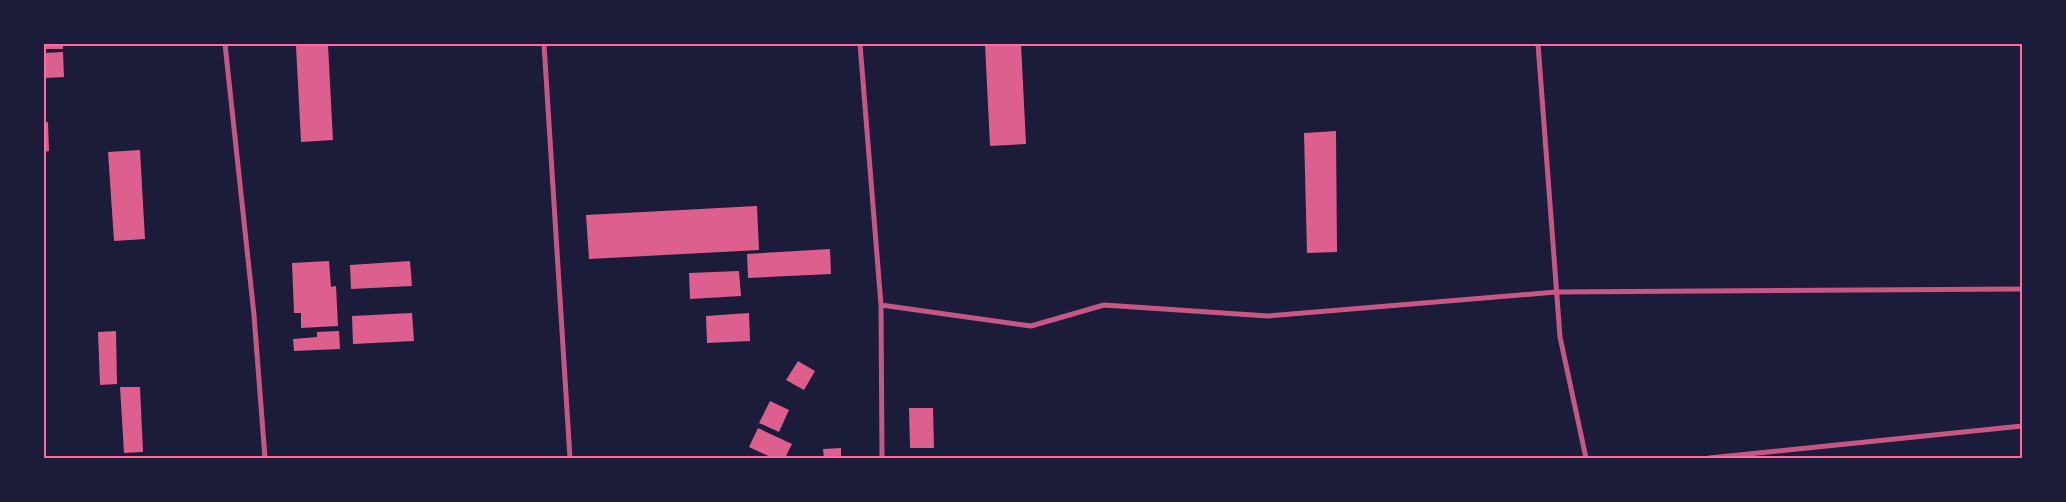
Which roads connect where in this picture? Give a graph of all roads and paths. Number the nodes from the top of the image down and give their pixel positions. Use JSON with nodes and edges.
{"nodes":[{"id":1,"x":225,"y":44,"type":"edge"},
{"id":2,"x":544,"y":44,"type":"edge"},
{"id":3,"x":860,"y":44,"type":"edge"},
{"id":4,"x":1538,"y":44,"type":"edge"},
{"id":5,"x":2022,"y":289,"type":"edge"},
{"id":6,"x":1556,"y":292,"type":"junction"},
{"id":7,"x":881,"y":305,"type":"junction"},
{"id":8,"x":2022,"y":426,"type":"edge"},
{"id":9,"x":265,"y":458,"type":"edge"},
{"id":10,"x":570,"y":458,"type":"edge"},
{"id":11,"x":882,"y":458,"type":"edge"},
{"id":12,"x":1586,"y":458,"type":"edge"},
{"id":13,"x":1709,"y":458,"type":"edge"}],
"edges":[{"from":1,"to":9,"type":"street"},
{"from":2,"to":10,"type":"street"},
{"from":3,"to":7,"type":"street"},
{"from":4,"to":6,"type":"street"},
{"from":5,"to":6,"type":"street"},
{"from":6,"to":7,"type":"street"},
{"from":6,"to":12,"type":"street"},
{"from":7,"to":11,"type":"street"},
{"from":8,"to":13,"type":"street"}]}
